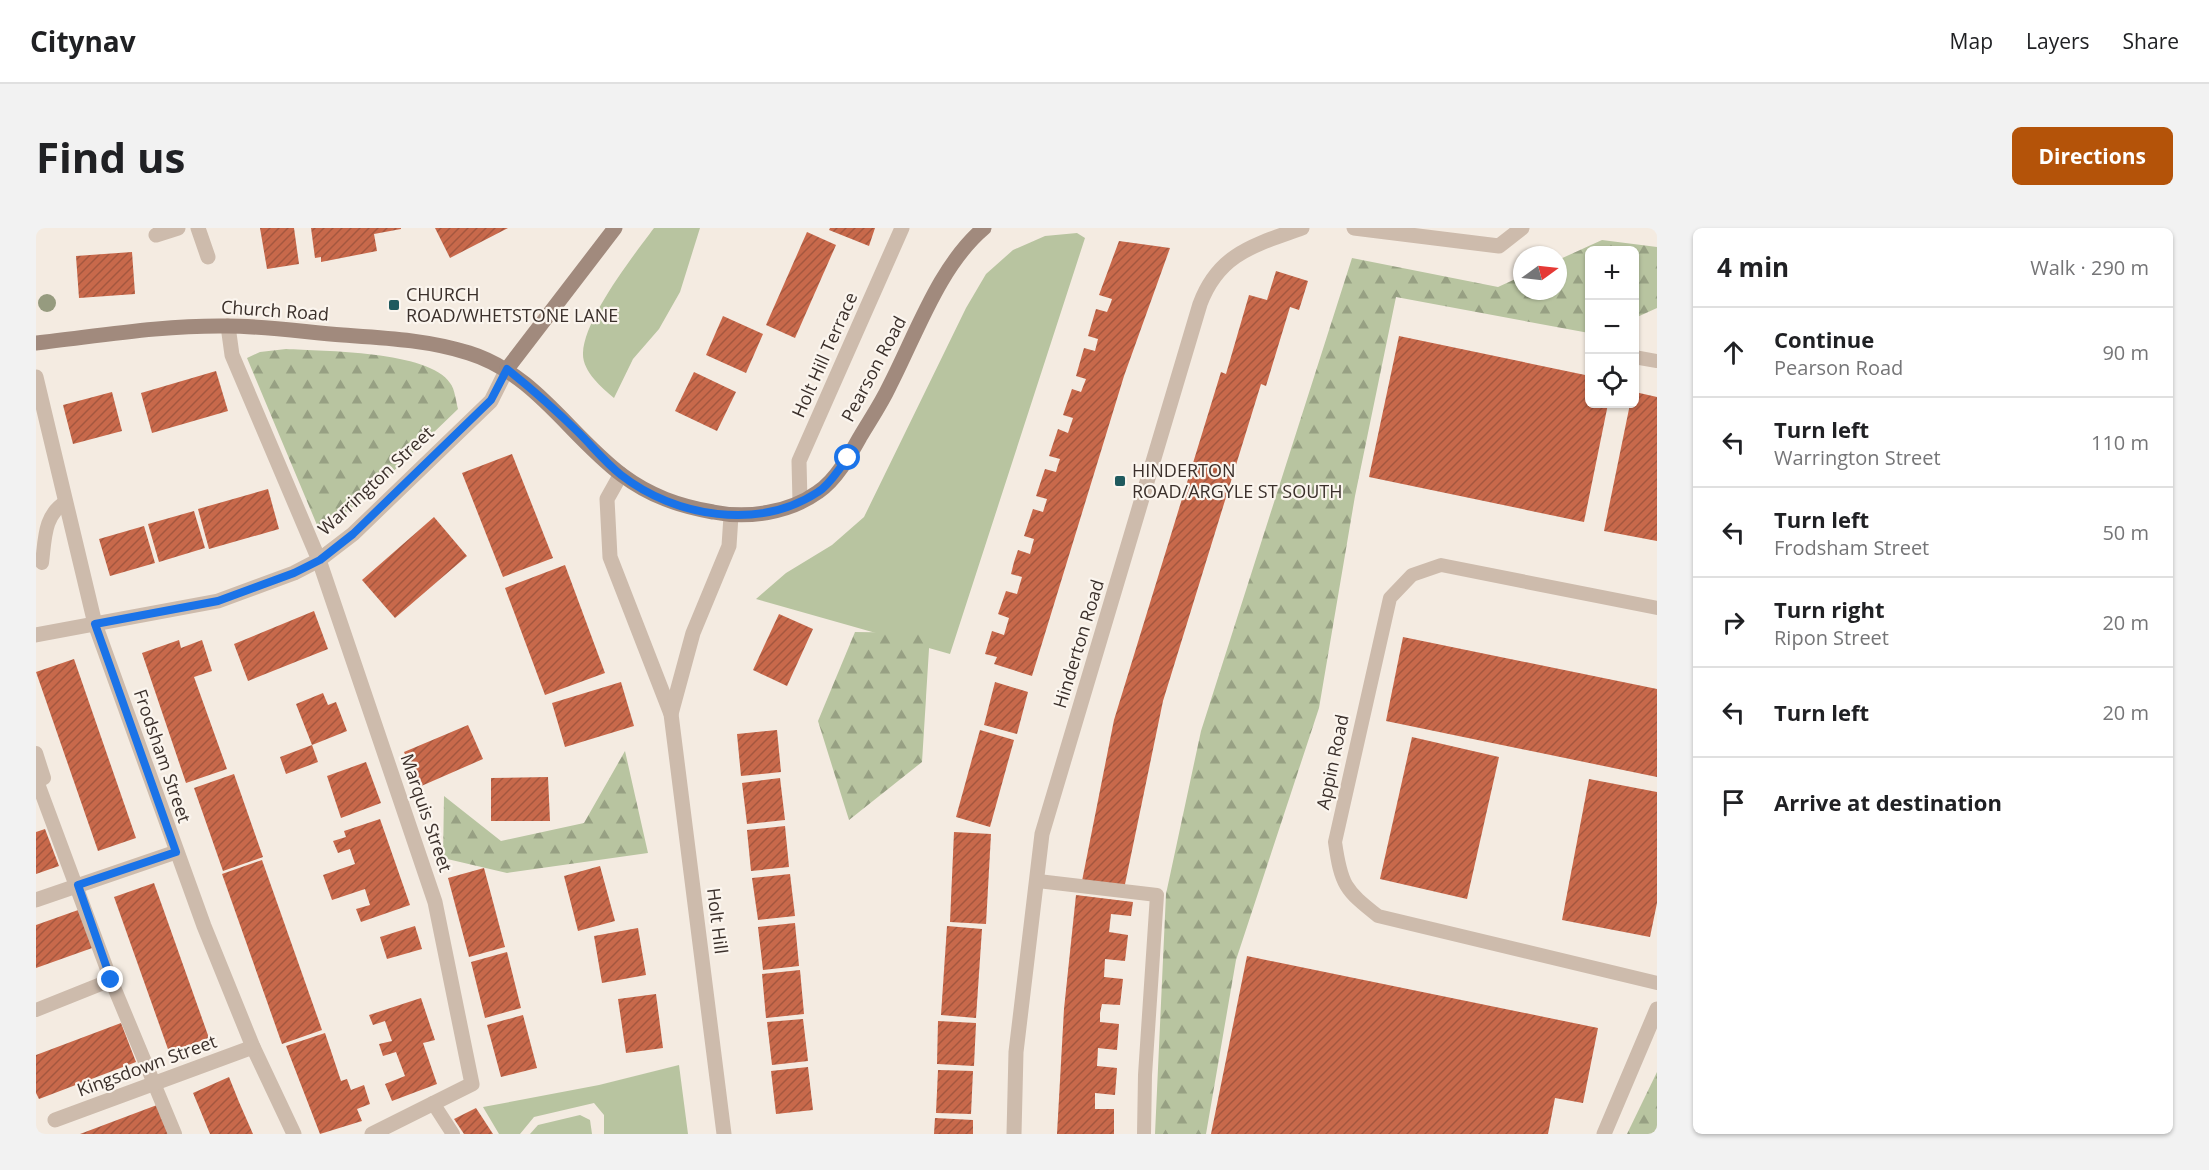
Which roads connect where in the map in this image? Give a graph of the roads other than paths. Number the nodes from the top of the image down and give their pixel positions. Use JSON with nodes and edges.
{"nodes":[{"id":1,"x":178,"y":228,"type":"edge"},
{"id":2,"x":198,"y":228,"type":"edge"},
{"id":3,"x":615,"y":228,"type":"edge"},
{"id":4,"x":902,"y":228,"type":"edge"},
{"id":5,"x":984,"y":228,"type":"edge"},
{"id":6,"x":1302,"y":228,"type":"edge"},
{"id":7,"x":1354,"y":228,"type":"edge"},
{"id":8,"x":1522,"y":228,"type":"edge"},
{"id":9,"x":156,"y":235,"type":"dead end"},
{"id":10,"x":207,"y":257,"type":"dead end"},
{"id":11,"x":228,"y":326,"type":"junction"},
{"id":12,"x":36,"y":343,"type":"edge"},
{"id":13,"x":1639,"y":358,"type":"edge"},
{"id":14,"x":1657,"y":362,"type":"edge"},
{"id":15,"x":507,"y":369,"type":"junction"},
{"id":16,"x":36,"y":377,"type":"edge"},
{"id":17,"x":621,"y":474,"type":"junction"},
{"id":18,"x":66,"y":502,"type":"junction"},
{"id":19,"x":800,"y":502,"type":"junction"},
{"id":20,"x":731,"y":516,"type":"junction"},
{"id":21,"x":320,"y":560,"type":"junction"},
{"id":22,"x":42,"y":563,"type":"dead end"},
{"id":23,"x":1657,"y":608,"type":"edge"},
{"id":24,"x":95,"y":624,"type":"junction"},
{"id":25,"x":36,"y":635,"type":"edge"},
{"id":26,"x":671,"y":714,"type":"junction"},
{"id":27,"x":36,"y":753,"type":"edge"},
{"id":28,"x":36,"y":781,"type":"edge"},
{"id":29,"x":176,"y":852,"type":"junction"},
{"id":30,"x":1038,"y":881,"type":"junction"},
{"id":31,"x":78,"y":885,"type":"junction"},
{"id":32,"x":36,"y":900,"type":"edge"},
{"id":33,"x":111,"y":980,"type":"junction"},
{"id":34,"x":1657,"y":983,"type":"edge"},
{"id":35,"x":1657,"y":1009,"type":"edge"},
{"id":36,"x":36,"y":1010,"type":"edge"},
{"id":37,"x":253,"y":1047,"type":"junction"},
{"id":38,"x":153,"y":1084,"type":"junction"},
{"id":39,"x":433,"y":1103,"type":"junction"},
{"id":40,"x":55,"y":1120,"type":"dead end"},
{"id":41,"x":175,"y":1134,"type":"edge"},
{"id":42,"x":294,"y":1134,"type":"edge"},
{"id":43,"x":372,"y":1134,"type":"edge"},
{"id":44,"x":453,"y":1134,"type":"edge"},
{"id":45,"x":724,"y":1134,"type":"edge"},
{"id":46,"x":1014,"y":1134,"type":"edge"},
{"id":47,"x":1144,"y":1134,"type":"edge"},
{"id":48,"x":1604,"y":1134,"type":"edge"}],
"edges":[{"from":1,"to":9,"type":"street"},
{"from":2,"to":10,"type":"street"},
{"from":3,"to":15,"type":"main road"},
{"from":4,"to":19,"type":"street","name":"Holt Hill Terrace"},
{"from":5,"to":19,"type":"main road","name":"Pearson Road"},
{"from":6,"to":30,"type":"street","name":"Hinderton Road"},
{"from":7,"to":8,"type":"street"},
{"from":11,"to":12,"type":"main road","name":"Church Road"},
{"from":11,"to":15,"type":"main road","name":"Church Road"},
{"from":11,"to":21,"type":"street","name":"Marquis Street"},
{"from":13,"to":14,"type":"lane"},
{"from":15,"to":17,"type":"main road","name":"Pearson Road"},
{"from":15,"to":21,"type":"street","name":"Warrington Street"},
{"from":16,"to":18,"type":"street","name":"Frodsham Street"},
{"from":17,"to":20,"type":"main road","name":"Pearson Road"},
{"from":17,"to":26,"type":"street","name":"Holt Hill"},
{"from":18,"to":22,"type":"lane"},
{"from":18,"to":24,"type":"street","name":"Frodsham Street"},
{"from":19,"to":20,"type":"main road","name":"Pearson Road"},
{"from":20,"to":26,"type":"street","name":"Holt Hill"},
{"from":21,"to":24,"type":"street","name":"Warrington Street"},
{"from":21,"to":39,"type":"street","name":"Marquis Street"},
{"from":23,"to":34,"type":"lane","name":"Appin Road"},
{"from":24,"to":25,"type":"street","name":"Warrington Street"},
{"from":24,"to":29,"type":"street","name":"Frodsham Street"},
{"from":26,"to":45,"type":"street","name":"Holt Hill"},
{"from":27,"to":28,"type":"lane"},
{"from":28,"to":31,"type":"lane"},
{"from":29,"to":31,"type":"street"},
{"from":29,"to":37,"type":"street","name":"Frodsham Street"},
{"from":30,"to":46,"type":"street","name":"Hinderton Road"},
{"from":30,"to":47,"type":"lane"},
{"from":31,"to":32,"type":"street"},
{"from":31,"to":33,"type":"lane"},
{"from":33,"to":36,"type":"lane"},
{"from":33,"to":38,"type":"lane"},
{"from":35,"to":48,"type":"street"},
{"from":37,"to":38,"type":"street","name":"Kingsdown Street"},
{"from":37,"to":42,"type":"street","name":"Frodsham Street"},
{"from":38,"to":40,"type":"street","name":"Kingsdown Street"},
{"from":38,"to":41,"type":"lane"},
{"from":39,"to":43,"type":"street"},
{"from":39,"to":44,"type":"lane"}]}
